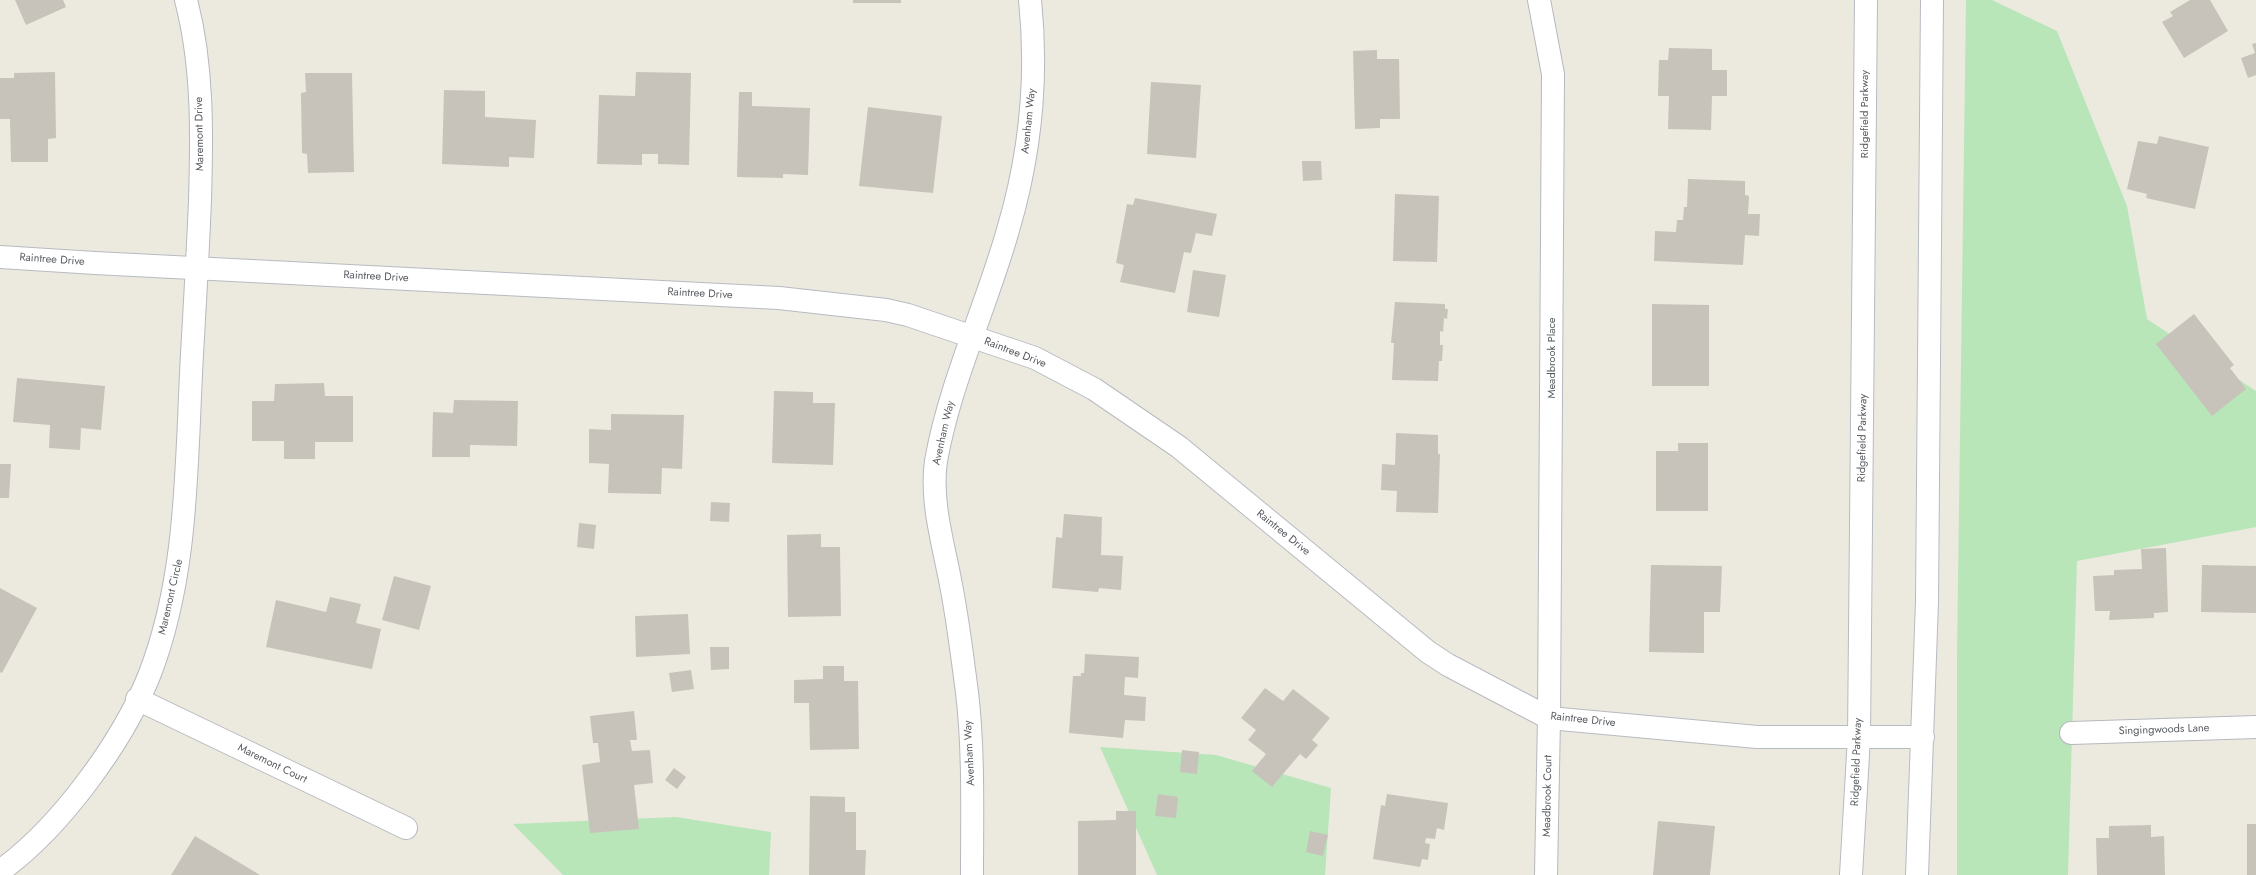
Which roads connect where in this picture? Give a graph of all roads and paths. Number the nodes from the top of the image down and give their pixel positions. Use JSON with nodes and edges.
{"nodes":[{"id":1,"x":186,"y":0,"type":"edge"},
{"id":2,"x":1030,"y":0,"type":"edge"},
{"id":3,"x":1539,"y":0,"type":"edge"},
{"id":4,"x":1866,"y":0,"type":"edge"},
{"id":5,"x":1932,"y":0,"type":"edge"},
{"id":6,"x":0,"y":257,"type":"edge"},
{"id":7,"x":197,"y":268,"type":"junction"},
{"id":8,"x":973,"y":336,"type":"junction"},
{"id":9,"x":137,"y":699,"type":"junction"},
{"id":10,"x":1549,"y":718,"type":"junction"},
{"id":11,"x":2256,"y":727,"type":"edge"},
{"id":12,"x":2071,"y":733,"type":"dead end"},
{"id":13,"x":1859,"y":737,"type":"junction"},
{"id":14,"x":1923,"y":737,"type":"junction"},
{"id":15,"x":406,"y":828,"type":"dead end"},
{"id":16,"x":0,"y":871,"type":"edge"},
{"id":17,"x":972,"y":875,"type":"edge"},
{"id":18,"x":1546,"y":875,"type":"edge"},
{"id":19,"x":1850,"y":875,"type":"edge"},
{"id":20,"x":1917,"y":875,"type":"edge"}],
"edges":[{"from":1,"to":7,"type":"street","name":"Maremont Drive"},
{"from":2,"to":8,"type":"street","name":"Avenham Way"},
{"from":3,"to":10,"type":"street","name":"Meadbrook Place"},
{"from":4,"to":13,"type":"street","name":"Ridgefield Parkway"},
{"from":5,"to":14,"type":"street"},
{"from":6,"to":7,"type":"street","name":"Raintree Drive"},
{"from":7,"to":8,"type":"street","name":"Raintree Drive"},
{"from":7,"to":9,"type":"street","name":"Maremont Circle"},
{"from":8,"to":10,"type":"street","name":"Raintree Drive"},
{"from":8,"to":17,"type":"street","name":"Avenham Way"},
{"from":9,"to":15,"type":"street","name":"Maremont Court"},
{"from":9,"to":16,"type":"street","name":"Maremont Circle"},
{"from":10,"to":13,"type":"street","name":"Raintree Drive"},
{"from":10,"to":18,"type":"street","name":"Meadbrook Court"},
{"from":11,"to":12,"type":"street","name":"Singingwoods Lane"},
{"from":13,"to":14,"type":"street","name":"Raintree Drive"},
{"from":13,"to":19,"type":"street","name":"Ridgefield Parkway"},
{"from":14,"to":20,"type":"street"}]}
